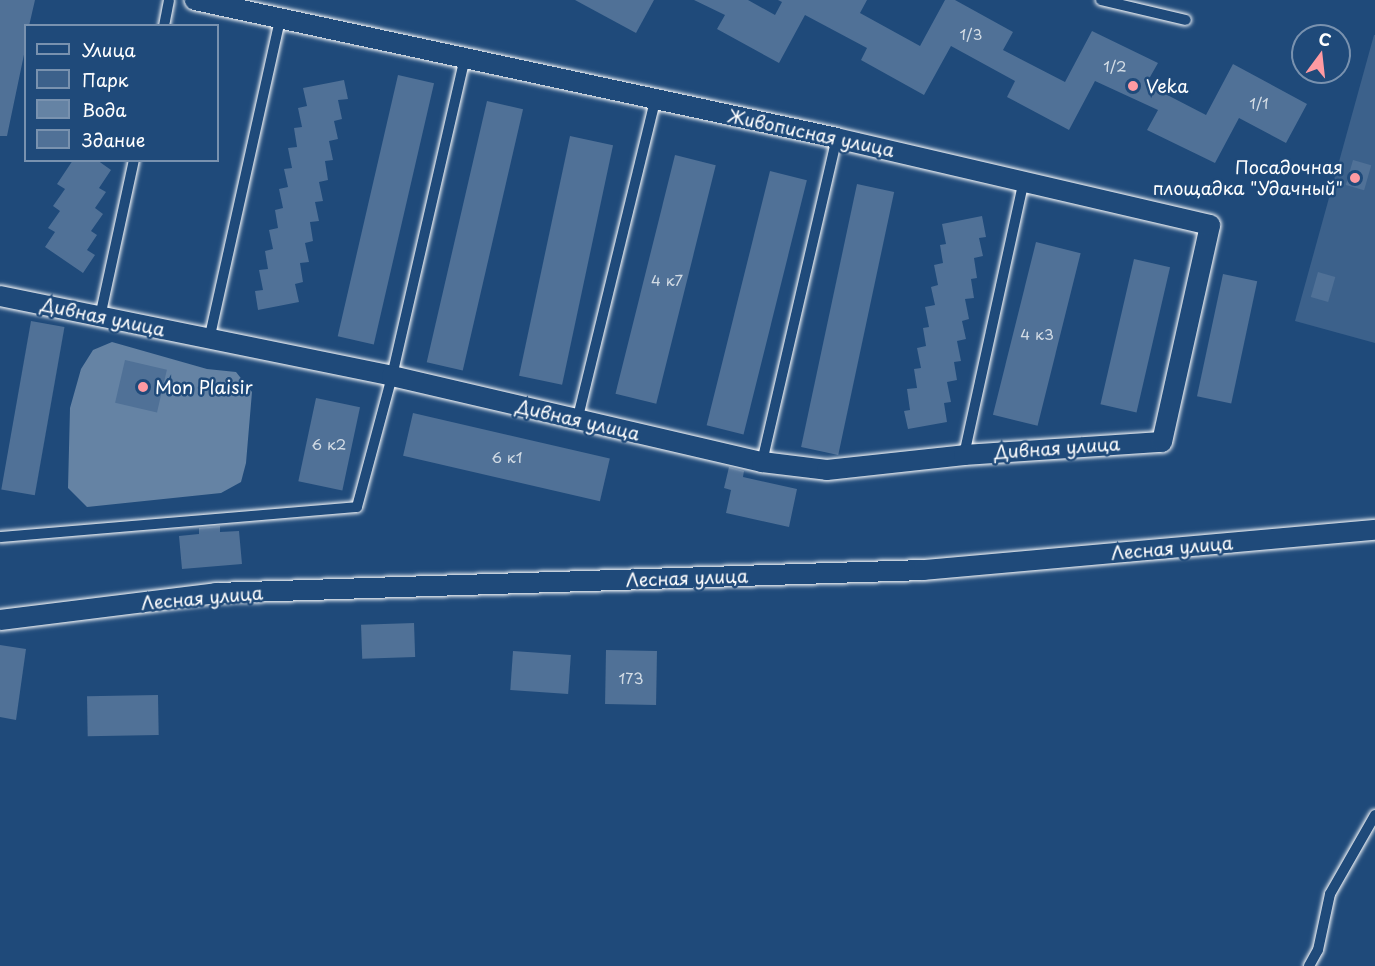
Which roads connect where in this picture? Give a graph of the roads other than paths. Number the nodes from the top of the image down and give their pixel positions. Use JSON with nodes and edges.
{"nodes":[{"id":1,"x":169,"y":0,"type":"edge"},
{"id":2,"x":195,"y":0,"type":"edge"},
{"id":3,"x":1101,"y":0,"type":"edge"},
{"id":4,"x":280,"y":19,"type":"junction"},
{"id":5,"x":1186,"y":20,"type":"dead end"},
{"id":6,"x":164,"y":24,"type":"edge"},
{"id":7,"x":465,"y":58,"type":"junction"},
{"id":8,"x":655,"y":100,"type":"junction"},
{"id":9,"x":837,"y":138,"type":"junction"},
{"id":10,"x":134,"y":162,"type":"edge"},
{"id":11,"x":1024,"y":180,"type":"junction"},
{"id":12,"x":0,"y":297,"type":"edge"},
{"id":13,"x":100,"y":317,"type":"junction"},
{"id":14,"x":208,"y":340,"type":"junction"},
{"id":15,"x":392,"y":376,"type":"junction"},
{"id":16,"x":577,"y":421,"type":"junction"},
{"id":17,"x":1162,"y":442,"type":"joint"},
{"id":18,"x":964,"y":455,"type":"junction"},
{"id":19,"x":762,"y":462,"type":"junction"},
{"id":20,"x":1375,"y":530,"type":"edge"},
{"id":21,"x":0,"y":537,"type":"edge"},
{"id":22,"x":0,"y":620,"type":"edge"},
{"id":23,"x":1375,"y":815,"type":"edge"},
{"id":24,"x":1309,"y":966,"type":"edge"}],
"edges":[{"from":1,"to":6,"type":"lane"},
{"from":2,"to":4,"type":"street","name":"Живописная улица"},
{"from":3,"to":5,"type":"lane"},
{"from":4,"to":7,"type":"street","name":"Живописная улица"},
{"from":4,"to":14,"type":"lane"},
{"from":7,"to":8,"type":"street","name":"Живописная улица"},
{"from":7,"to":15,"type":"lane"},
{"from":8,"to":9,"type":"street","name":"Живописная улица"},
{"from":8,"to":16,"type":"lane"},
{"from":9,"to":11,"type":"street","name":"Живописная улица"},
{"from":9,"to":19,"type":"lane"},
{"from":10,"to":13,"type":"lane"},
{"from":11,"to":17,"type":"street","name":"Живописная улица"},
{"from":11,"to":18,"type":"lane"},
{"from":12,"to":13,"type":"street","name":"Дивная улица"},
{"from":13,"to":14,"type":"street","name":"Дивная улица"},
{"from":14,"to":15,"type":"street","name":"Дивная улица"},
{"from":15,"to":16,"type":"street","name":"Дивная улица"},
{"from":15,"to":21,"type":"lane"},
{"from":16,"to":19,"type":"street","name":"Дивная улица"},
{"from":17,"to":18,"type":"street","name":"Дивная улица"},
{"from":18,"to":19,"type":"street","name":"Дивная улица"},
{"from":20,"to":22,"type":"street","name":"Лесная улица"},
{"from":23,"to":24,"type":"lane"}]}
